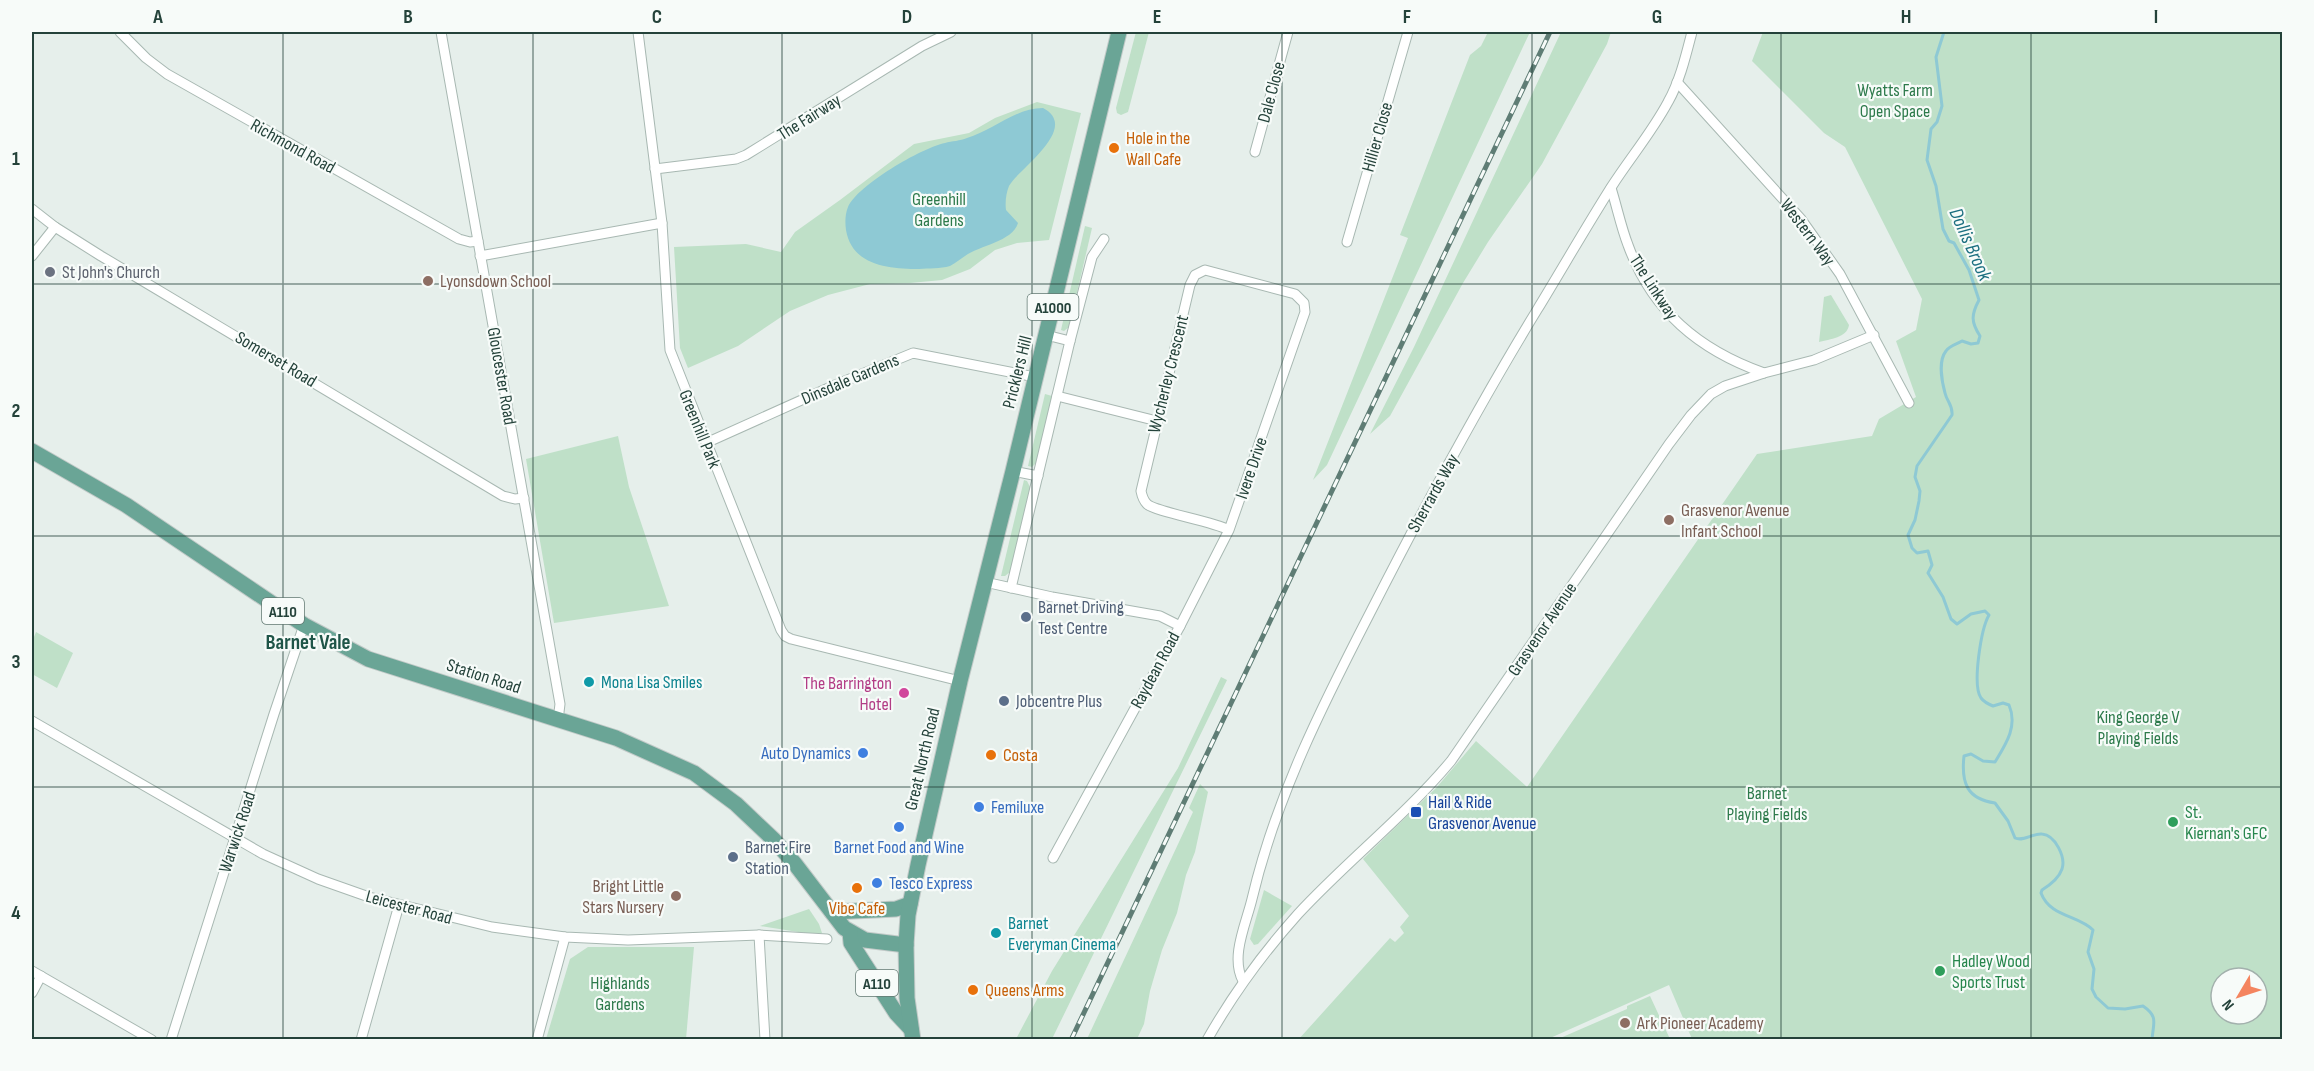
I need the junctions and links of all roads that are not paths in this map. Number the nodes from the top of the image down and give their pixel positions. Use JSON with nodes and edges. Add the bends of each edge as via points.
{"nodes":[{"id":1,"x":120,"y":32,"type":"edge"},
{"id":2,"x":441,"y":32,"type":"edge"},
{"id":3,"x":638,"y":32,"type":"edge"},
{"id":4,"x":951,"y":32,"type":"edge"},
{"id":5,"x":1119,"y":32,"type":"edge"},
{"id":6,"x":1288,"y":32,"type":"edge"},
{"id":7,"x":1408,"y":32,"type":"edge"},
{"id":8,"x":1692,"y":32,"type":"edge"},
{"id":9,"x":1677,"y":82,"type":"junction"},
{"id":10,"x":1255,"y":152,"type":"dead end"},
{"id":11,"x":655,"y":169,"type":"junction"},
{"id":12,"x":1611,"y":188,"type":"junction"},
{"id":13,"x":32,"y":209,"type":"edge"},
{"id":14,"x":662,"y":223,"type":"junction"},
{"id":15,"x":55,"y":227,"type":"junction"},
{"id":16,"x":1104,"y":239,"type":"dead end"},
{"id":17,"x":478,"y":241,"type":"junction"},
{"id":18,"x":1347,"y":242,"type":"dead end"},
{"id":19,"x":32,"y":256,"type":"edge"},
{"id":20,"x":480,"y":256,"type":"junction"},
{"id":21,"x":1304,"y":303,"type":"joint"},
{"id":22,"x":1046,"y":335,"type":"junction"},
{"id":23,"x":1874,"y":335,"type":"junction"},
{"id":24,"x":1070,"y":341,"type":"junction"},
{"id":25,"x":1764,"y":373,"type":"junction"},
{"id":26,"x":1035,"y":377,"type":"junction"},
{"id":27,"x":1057,"y":396,"type":"junction"},
{"id":28,"x":1909,"y":403,"type":"dead end"},
{"id":29,"x":1157,"y":421,"type":"junction"},
{"id":30,"x":706,"y":443,"type":"junction"},
{"id":31,"x":32,"y":451,"type":"edge"},
{"id":32,"x":1013,"y":471,"type":"junction"},
{"id":33,"x":1038,"y":476,"type":"junction"},
{"id":34,"x":524,"y":498,"type":"junction"},
{"id":35,"x":1229,"y":530,"type":"junction"},
{"id":36,"x":985,"y":582,"type":"junction"},
{"id":37,"x":1011,"y":588,"type":"junction"},
{"id":38,"x":304,"y":626,"type":"junction"},
{"id":39,"x":1180,"y":626,"type":"junction"},
{"id":40,"x":960,"y":681,"type":"junction"},
{"id":41,"x":558,"y":720,"type":"junction"},
{"id":42,"x":32,"y":722,"type":"edge"},
{"id":43,"x":235,"y":838,"type":"junction"},
{"id":44,"x":1053,"y":858,"type":"dead end"},
{"id":45,"x":910,"y":904,"type":"junction"},
{"id":46,"x":399,"y":905,"type":"junction"},
{"id":47,"x":832,"y":912,"type":"junction"},
{"id":48,"x":850,"y":933,"type":"junction"},
{"id":49,"x":759,"y":935,"type":"junction"},
{"id":50,"x":565,"y":937,"type":"junction"},
{"id":51,"x":827,"y":939,"type":"dead end"},
{"id":52,"x":906,"y":945,"type":"junction"},
{"id":53,"x":32,"y":971,"type":"edge"},
{"id":54,"x":41,"y":976,"type":"junction"},
{"id":55,"x":1244,"y":981,"type":"junction"},
{"id":56,"x":32,"y":993,"type":"edge"},
{"id":57,"x":912,"y":1034,"type":"edge"},
{"id":58,"x":152,"y":1040,"type":"edge"},
{"id":59,"x":171,"y":1040,"type":"edge"},
{"id":60,"x":361,"y":1040,"type":"edge"},
{"id":61,"x":537,"y":1040,"type":"edge"},
{"id":62,"x":765,"y":1040,"type":"edge"},
{"id":63,"x":1207,"y":1040,"type":"edge"}],
"edges":[{"from":1,"to":17,"type":"street","name":"Richmond Road","via":[[167,74],[459,239]]},
{"from":2,"to":17,"type":"street","name":"Gloucester Road"},
{"from":3,"to":11,"type":"street","name":"Greenhill Park"},
{"from":4,"to":11,"type":"street","name":"The Fairway","via":[[746,155]]},
{"from":5,"to":22,"type":"main road","name":"Pricklers Hill","number":"A1000"},
{"from":6,"to":10,"type":"street","name":"Dale Close"},
{"from":7,"to":18,"type":"street","name":"Hillier Close"},
{"from":8,"to":9,"type":"street","name":"Sherrards Way"},
{"from":9,"to":12,"type":"street","name":"Sherrards Way"},
{"from":9,"to":23,"type":"street","name":"Western Way","via":[[1801,219],[1840,273]]},
{"from":11,"to":14,"type":"street","name":"Greenhill Park"},
{"from":12,"to":25,"type":"street","name":"The Linkway","via":[[1628,247],[1663,307],[1679,326],[1707,347]]},
{"from":12,"to":55,"type":"street","name":"Sherrards Way","via":[[1523,332],[1406,542],[1300,754],[1255,884],[1238,958]]},
{"from":13,"to":15,"type":"street","name":"Somerset Road"},
{"from":14,"to":20,"type":"street"},
{"from":14,"to":30,"type":"street","name":"Greenhill Park","via":[[670,350]]},
{"from":15,"to":19,"type":"street"},
{"from":15,"to":34,"type":"street","name":"Somerset Road","via":[[503,496]]},
{"from":16,"to":24,"type":"street","via":[[1092,257]]},
{"from":17,"to":20,"type":"street","name":"Gloucester Road"},
{"from":20,"to":34,"type":"street","name":"Gloucester Road"},
{"from":21,"to":29,"type":"street","name":"Wycherley Crescent","via":[[1294,294],[1211,270],[1198,272],[1190,285]]},
{"from":21,"to":35,"type":"street","name":"Ivere Drive","via":[[1304,317]]},
{"from":22,"to":24,"type":"street"},
{"from":22,"to":26,"type":"main road","name":"Pricklers Hill","number":"A1000"},
{"from":23,"to":25,"type":"street","name":"Grasvenor Avenue","via":[[1814,360]]},
{"from":23,"to":28,"type":"street","name":"Western Way"},
{"from":24,"to":27,"type":"street"},
{"from":25,"to":55,"type":"street","name":"Grasvenor Avenue","via":[[1725,386],[1698,406],[1451,761],[1300,912]]},
{"from":26,"to":30,"type":"street","name":"Dinsdale Gardens","via":[[913,353]]},
{"from":26,"to":32,"type":"main road","name":"Pricklers Hill","number":"A1000"},
{"from":27,"to":29,"type":"street"},
{"from":27,"to":33,"type":"street"},
{"from":29,"to":35,"type":"street","name":"Wycherley Crescent","via":[[1141,486],[1145,502]]},
{"from":30,"to":40,"type":"street","name":"Greenhill Park","via":[[785,636]]},
{"from":31,"to":38,"type":"main road","name":"Station Road","number":"A110","via":[[126,506]]},
{"from":32,"to":33,"type":"street"},
{"from":32,"to":36,"type":"main road","name":"Pricklers Hill","number":"A1000"},
{"from":33,"to":37,"type":"street"},
{"from":34,"to":41,"type":"street","name":"Gloucester Road","via":[[560,704]]},
{"from":35,"to":39,"type":"street","name":"Ivere Drive"},
{"from":36,"to":37,"type":"street","name":"Raydean Road"},
{"from":36,"to":40,"type":"main road","name":"Great North Road","number":"A1000"},
{"from":37,"to":39,"type":"street","name":"Raydean Road","via":[[1160,616]]},
{"from":38,"to":41,"type":"main road","name":"Station Road","number":"A110","via":[[368,659]]},
{"from":38,"to":43,"type":"street","name":"Warwick Road"},
{"from":39,"to":44,"type":"street","name":"Raydean Road"},
{"from":40,"to":45,"type":"main road","name":"Great North Road","number":"A1000"},
{"from":41,"to":47,"type":"main road","name":"Station Road","number":"A110","via":[[616,738],[694,773],[736,804],[774,840]]},
{"from":42,"to":43,"type":"street","name":"Leicester Road"},
{"from":43,"to":46,"type":"street","name":"Leicester Road","via":[[318,879]]},
{"from":43,"to":59,"type":"street","name":"Warwick Road"},
{"from":45,"to":47,"type":"main road","via":[[896,909]]},
{"from":45,"to":52,"type":"main road","name":"Great North Road","number":"A1000"},
{"from":46,"to":50,"type":"street","name":"Leicester Road","via":[[492,927]]},
{"from":46,"to":60,"type":"street"},
{"from":47,"to":48,"type":"main road","name":"Station Road","number":"A110"},
{"from":48,"to":52,"type":"main road","number":"A110","via":[[866,940]]},
{"from":48,"to":57,"type":"main road","number":"A110","via":[[851,943]]},
{"from":49,"to":50,"type":"street","name":"Leicester Road","via":[[628,940]]},
{"from":49,"to":51,"type":"street","name":"Leicester Road"},
{"from":49,"to":62,"type":"street"},
{"from":50,"to":61,"type":"street"},
{"from":52,"to":57,"type":"main road","number":"A1000"},
{"from":53,"to":54,"type":"street"},
{"from":54,"to":56,"type":"street"},
{"from":54,"to":58,"type":"street"},
{"from":55,"to":63,"type":"street","name":"Grasvenor Avenue"}]}
